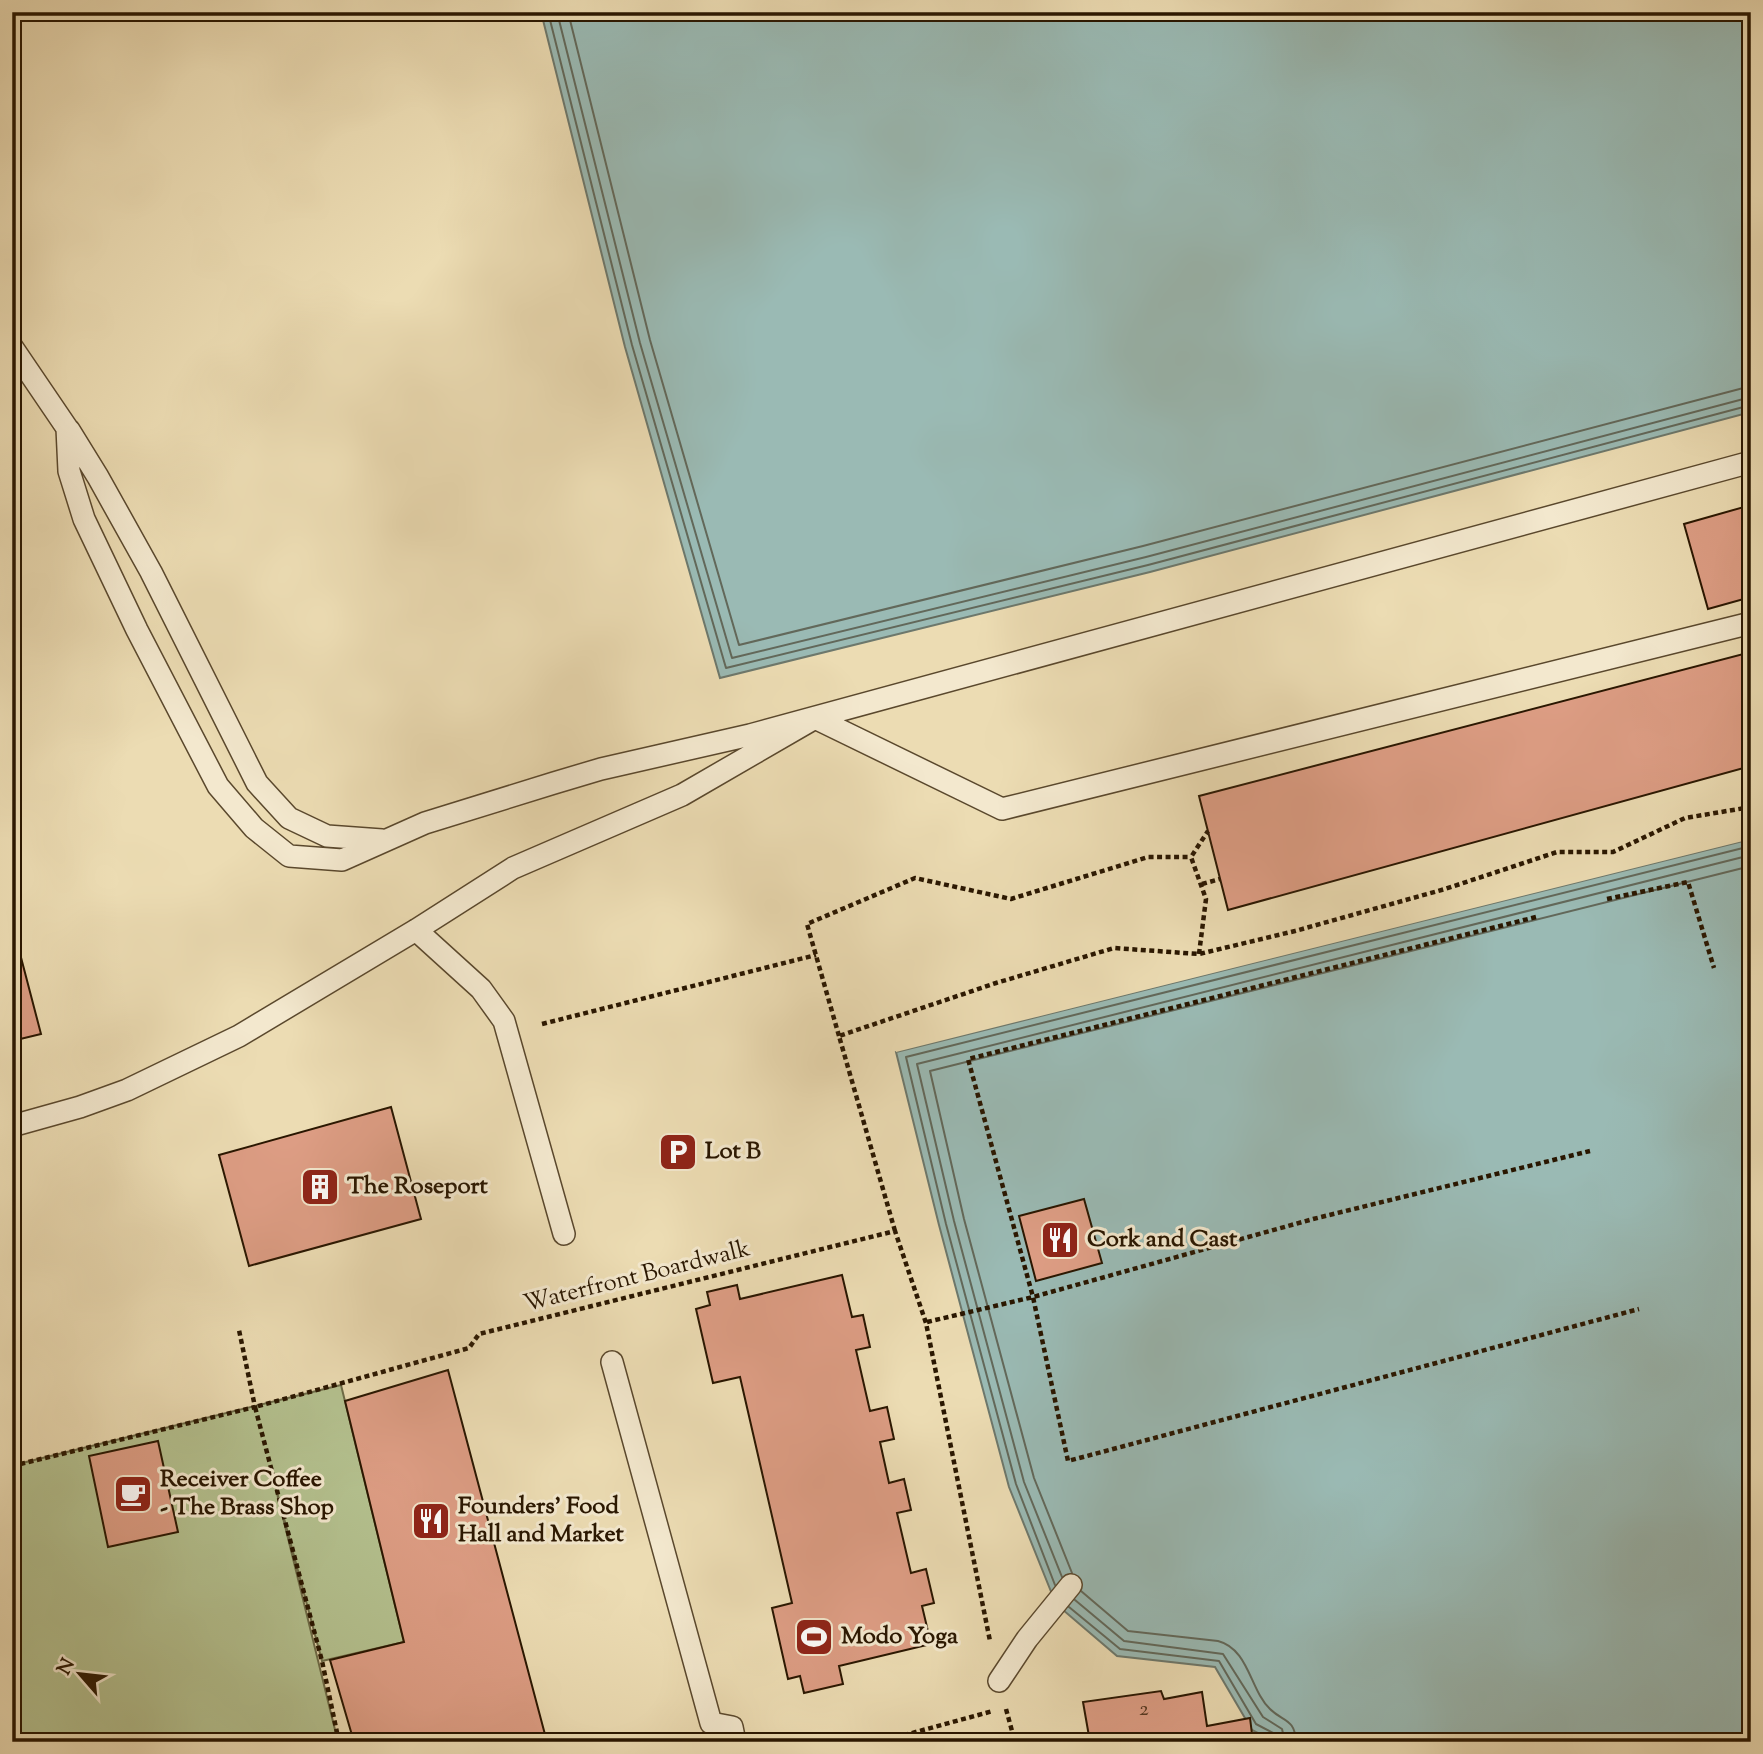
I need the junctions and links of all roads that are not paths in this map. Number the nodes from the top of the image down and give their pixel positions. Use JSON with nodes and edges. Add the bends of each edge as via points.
{"nodes":[{"id":1,"x":12,"y":347,"type":"edge"},
{"id":2,"x":67,"y":428,"type":"junction"},
{"id":3,"x":1751,"y":462,"type":"edge"},
{"id":4,"x":1751,"y":623,"type":"edge"},
{"id":5,"x":815,"y":718,"type":"junction"},
{"id":6,"x":388,"y":840,"type":"junction"},
{"id":7,"x":416,"y":930,"type":"junction"},
{"id":8,"x":12,"y":1126,"type":"edge"},
{"id":9,"x":564,"y":1234,"type":"dead end"},
{"id":10,"x":612,"y":1362,"type":"dead end"},
{"id":11,"x":1071,"y":1585,"type":"dead end"},
{"id":12,"x":999,"y":1681,"type":"road end"},
{"id":13,"x":735,"y":1742,"type":"edge"}],
"edges":[{"from":1,"to":2,"type":"lane"},
{"from":2,"to":6,"type":"lane","via":[[151,572],[257,783],[289,818],[327,836]]},
{"from":2,"to":6,"type":"lane","via":[[69,471],[84,519],[218,786],[254,828],[289,856],[342,860]]},
{"from":3,"to":5,"type":"lane"},
{"from":4,"to":5,"type":"lane","via":[[1002,809]]},
{"from":5,"to":6,"type":"lane","via":[[601,769],[425,823]]},
{"from":5,"to":7,"type":"lane","via":[[682,795],[513,867]]},
{"from":7,"to":8,"type":"lane","via":[[239,1036],[127,1090]]},
{"from":7,"to":9,"type":"lane","via":[[481,989],[505,1021]]},
{"from":10,"to":13,"type":"lane","via":[[711,1723],[732,1727]]},
{"from":11,"to":12,"type":"lane"}]}
